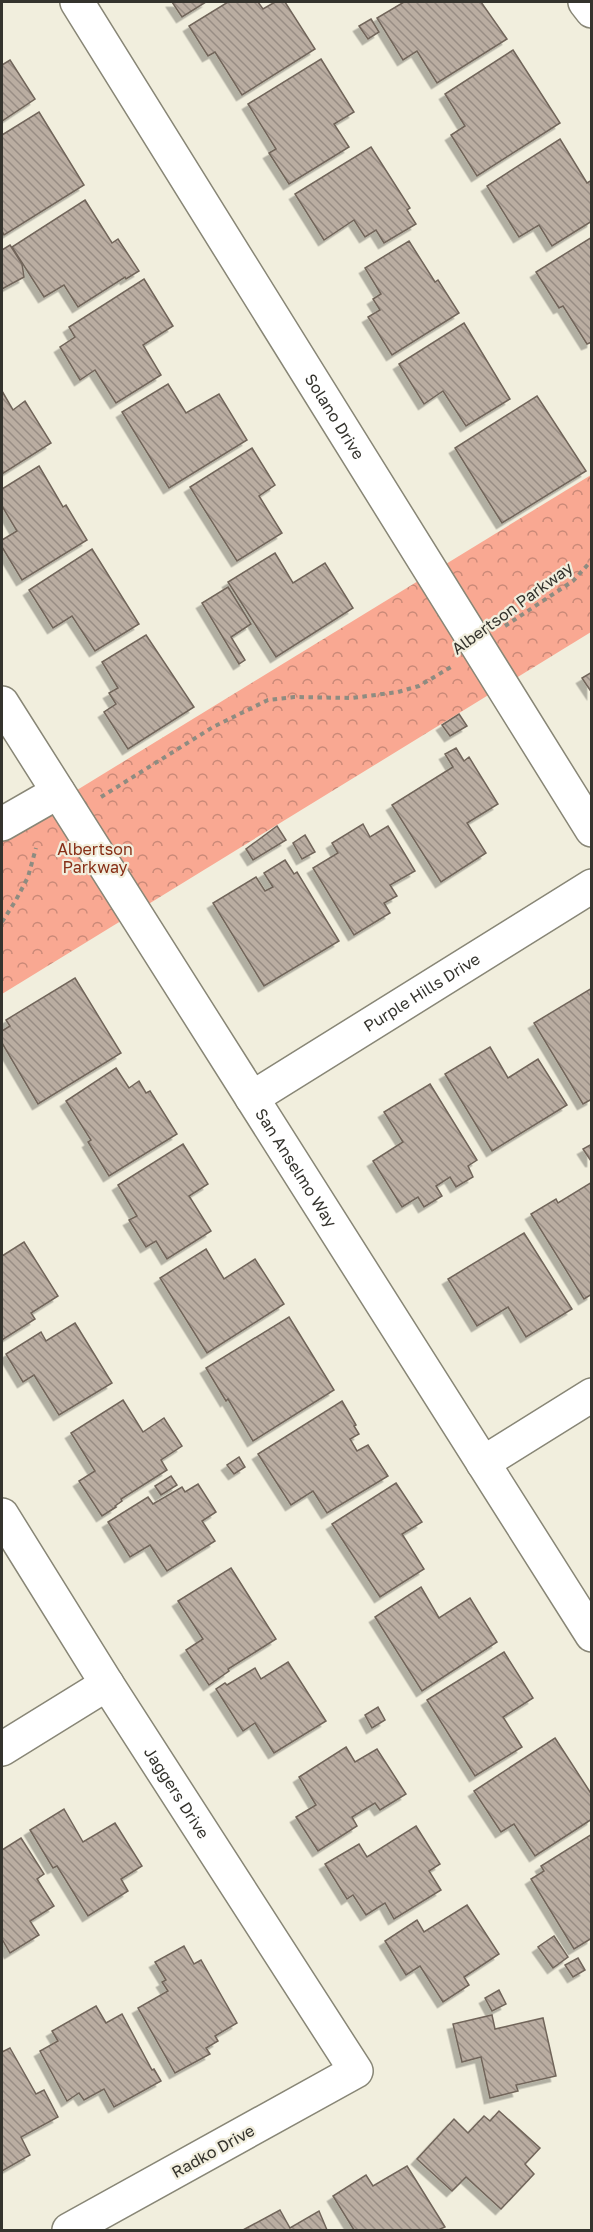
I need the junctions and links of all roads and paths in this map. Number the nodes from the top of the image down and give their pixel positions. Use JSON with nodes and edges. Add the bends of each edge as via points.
{"nodes":[{"id":1,"x":77,"y":2,"type":"edge"},
{"id":2,"x":585,"y":2,"type":"edge"},
{"id":3,"x":591,"y":11,"type":"edge"},
{"id":4,"x":591,"y":560,"type":"edge"},
{"id":5,"x":478,"y":647,"type":"junction"},
{"id":6,"x":2,"y":703,"type":"edge"},
{"id":7,"x":66,"y":805,"type":"junction"},
{"id":8,"x":2,"y":824,"type":"edge"},
{"id":9,"x":591,"y":830,"type":"edge"},
{"id":10,"x":591,"y":886,"type":"edge"},
{"id":11,"x":2,"y":922,"type":"edge"},
{"id":12,"x":252,"y":1098,"type":"junction"},
{"id":13,"x":591,"y":1395,"type":"edge"},
{"id":14,"x":483,"y":1463,"type":"junction"},
{"id":15,"x":2,"y":1515,"type":"edge"},
{"id":16,"x":591,"y":1635,"type":"edge"},
{"id":17,"x":107,"y":1684,"type":"junction"},
{"id":18,"x":2,"y":1749,"type":"edge"},
{"id":19,"x":356,"y":2071,"type":"joint"},
{"id":20,"x":69,"y":2230,"type":"edge"}],
"edges":[{"from":1,"to":5,"type":"street","name":"Solano Drive"},
{"from":2,"to":3,"type":"street"},
{"from":4,"to":5,"type":"path","name":"Albertson Parkway","via":[[573,581]]},
{"from":5,"to":7,"type":"path","name":"Albertson Parkway","via":[[443,674],[398,692],[352,698],[268,700],[213,727],[111,789]]},
{"from":5,"to":9,"type":"street","name":"Solano Drive"},
{"from":6,"to":7,"type":"street","name":"San Anselmo Way"},
{"from":7,"to":8,"type":"street"},
{"from":7,"to":11,"type":"path","name":"Albertson Parkway","via":[[35,849],[28,877]]},
{"from":7,"to":12,"type":"street","name":"San Anselmo Way"},
{"from":10,"to":12,"type":"street","name":"Purple Hills Drive"},
{"from":12,"to":14,"type":"street","name":"San Anselmo Way"},
{"from":13,"to":14,"type":"street"},
{"from":14,"to":16,"type":"street","name":"San Anselmo Way"},
{"from":15,"to":17,"type":"street","name":"Jaggers Drive"},
{"from":17,"to":18,"type":"street"},
{"from":17,"to":19,"type":"street","name":"Jaggers Drive"},
{"from":19,"to":20,"type":"street","name":"Radko Drive"}]}
